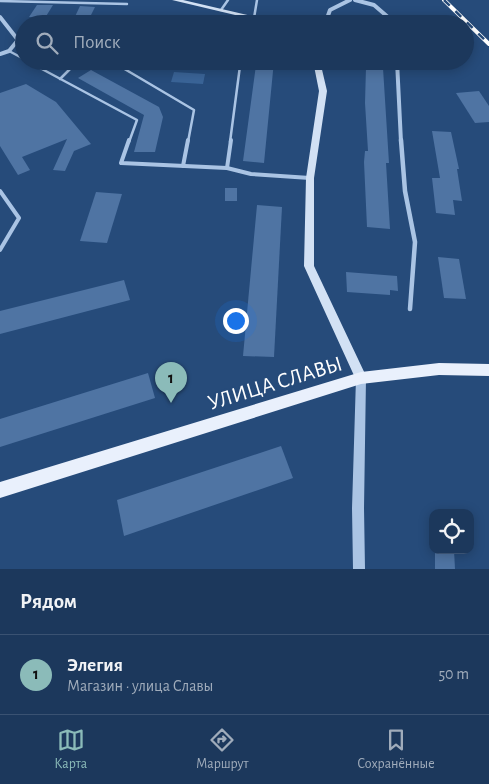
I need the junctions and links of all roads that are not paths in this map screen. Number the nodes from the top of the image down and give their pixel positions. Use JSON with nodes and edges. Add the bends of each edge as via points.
{"nodes":[{"id":1,"x":0,"y":0,"type":"edge"},
{"id":2,"x":175,"y":0,"type":"edge"},
{"id":3,"x":228,"y":0,"type":"edge"},
{"id":4,"x":257,"y":0,"type":"edge"},
{"id":5,"x":350,"y":0,"type":"edge"},
{"id":6,"x":355,"y":0,"type":"edge"},
{"id":7,"x":127,"y":4,"type":"dead end"},
{"id":8,"x":221,"y":10,"type":"junction"},
{"id":9,"x":242,"y":15,"type":"edge"},
{"id":10,"x":254,"y":15,"type":"edge"},
{"id":11,"x":328,"y":15,"type":"edge"},
{"id":12,"x":385,"y":15,"type":"edge"},
{"id":13,"x":0,"y":17,"type":"edge"},
{"id":14,"x":15,"y":36,"type":"edge"},
{"id":15,"x":15,"y":44,"type":"edge"},
{"id":16,"x":9,"y":51,"type":"junction"},
{"id":17,"x":0,"y":54,"type":"edge"},
{"id":18,"x":15,"y":54,"type":"edge"},
{"id":19,"x":44,"y":70,"type":"edge"},
{"id":20,"x":69,"y":70,"type":"edge"},
{"id":21,"x":126,"y":70,"type":"edge"},
{"id":22,"x":239,"y":70,"type":"edge"},
{"id":23,"x":318,"y":70,"type":"edge"},
{"id":24,"x":396,"y":70,"type":"edge"},
{"id":25,"x":60,"y":79,"type":"junction"},
{"id":26,"x":183,"y":166,"type":"junction"},
{"id":27,"x":227,"y":168,"type":"junction"},
{"id":28,"x":310,"y":178,"type":"junction"},
{"id":29,"x":0,"y":191,"type":"edge"},
{"id":30,"x":0,"y":250,"type":"edge"},
{"id":31,"x":410,"y":309,"type":"dead end"},
{"id":32,"x":489,"y":370,"type":"edge"},
{"id":33,"x":361,"y":378,"type":"junction"},
{"id":34,"x":0,"y":490,"type":"edge"},
{"id":35,"x":359,"y":569,"type":"edge"}],
"edges":[{"from":1,"to":7,"type":"lane"},
{"from":2,"to":8,"type":"main road"},
{"from":3,"to":8,"type":"lane"},
{"from":4,"to":10,"type":"lane"},
{"from":5,"to":11,"type":"street","via":[[330,10]]},
{"from":6,"to":12,"type":"street","via":[[374,6]]},
{"from":8,"to":9,"type":"main road"},
{"from":13,"to":14,"type":"street"},
{"from":15,"to":16,"type":"street"},
{"from":16,"to":17,"type":"street"},
{"from":16,"to":18,"type":"lane"},
{"from":19,"to":25,"type":"lane"},
{"from":20,"to":25,"type":"lane"},
{"from":21,"to":26,"type":"lane","via":[[194,110]]},
{"from":22,"to":27,"type":"lane"},
{"from":23,"to":28,"type":"main road","name":"УЛИЦА СЛАВЫ","via":[[323,91]]},
{"from":24,"to":31,"type":"street","via":[[405,192],[415,242]]},
{"from":25,"to":26,"type":"lane","via":[[136,120],[121,163]]},
{"from":26,"to":27,"type":"lane"},
{"from":27,"to":28,"type":"lane","via":[[251,174]]},
{"from":28,"to":33,"type":"main road","name":"УЛИЦА СЛАВЫ","via":[[309,266]]},
{"from":29,"to":30,"type":"lane","via":[[19,218]]},
{"from":32,"to":33,"type":"main road","name":"УЛИЦА СЛАВЫ","via":[[439,369]]},
{"from":33,"to":34,"type":"main road","name":"УЛИЦА СЛАВЫ"},
{"from":33,"to":35,"type":"street"}]}
